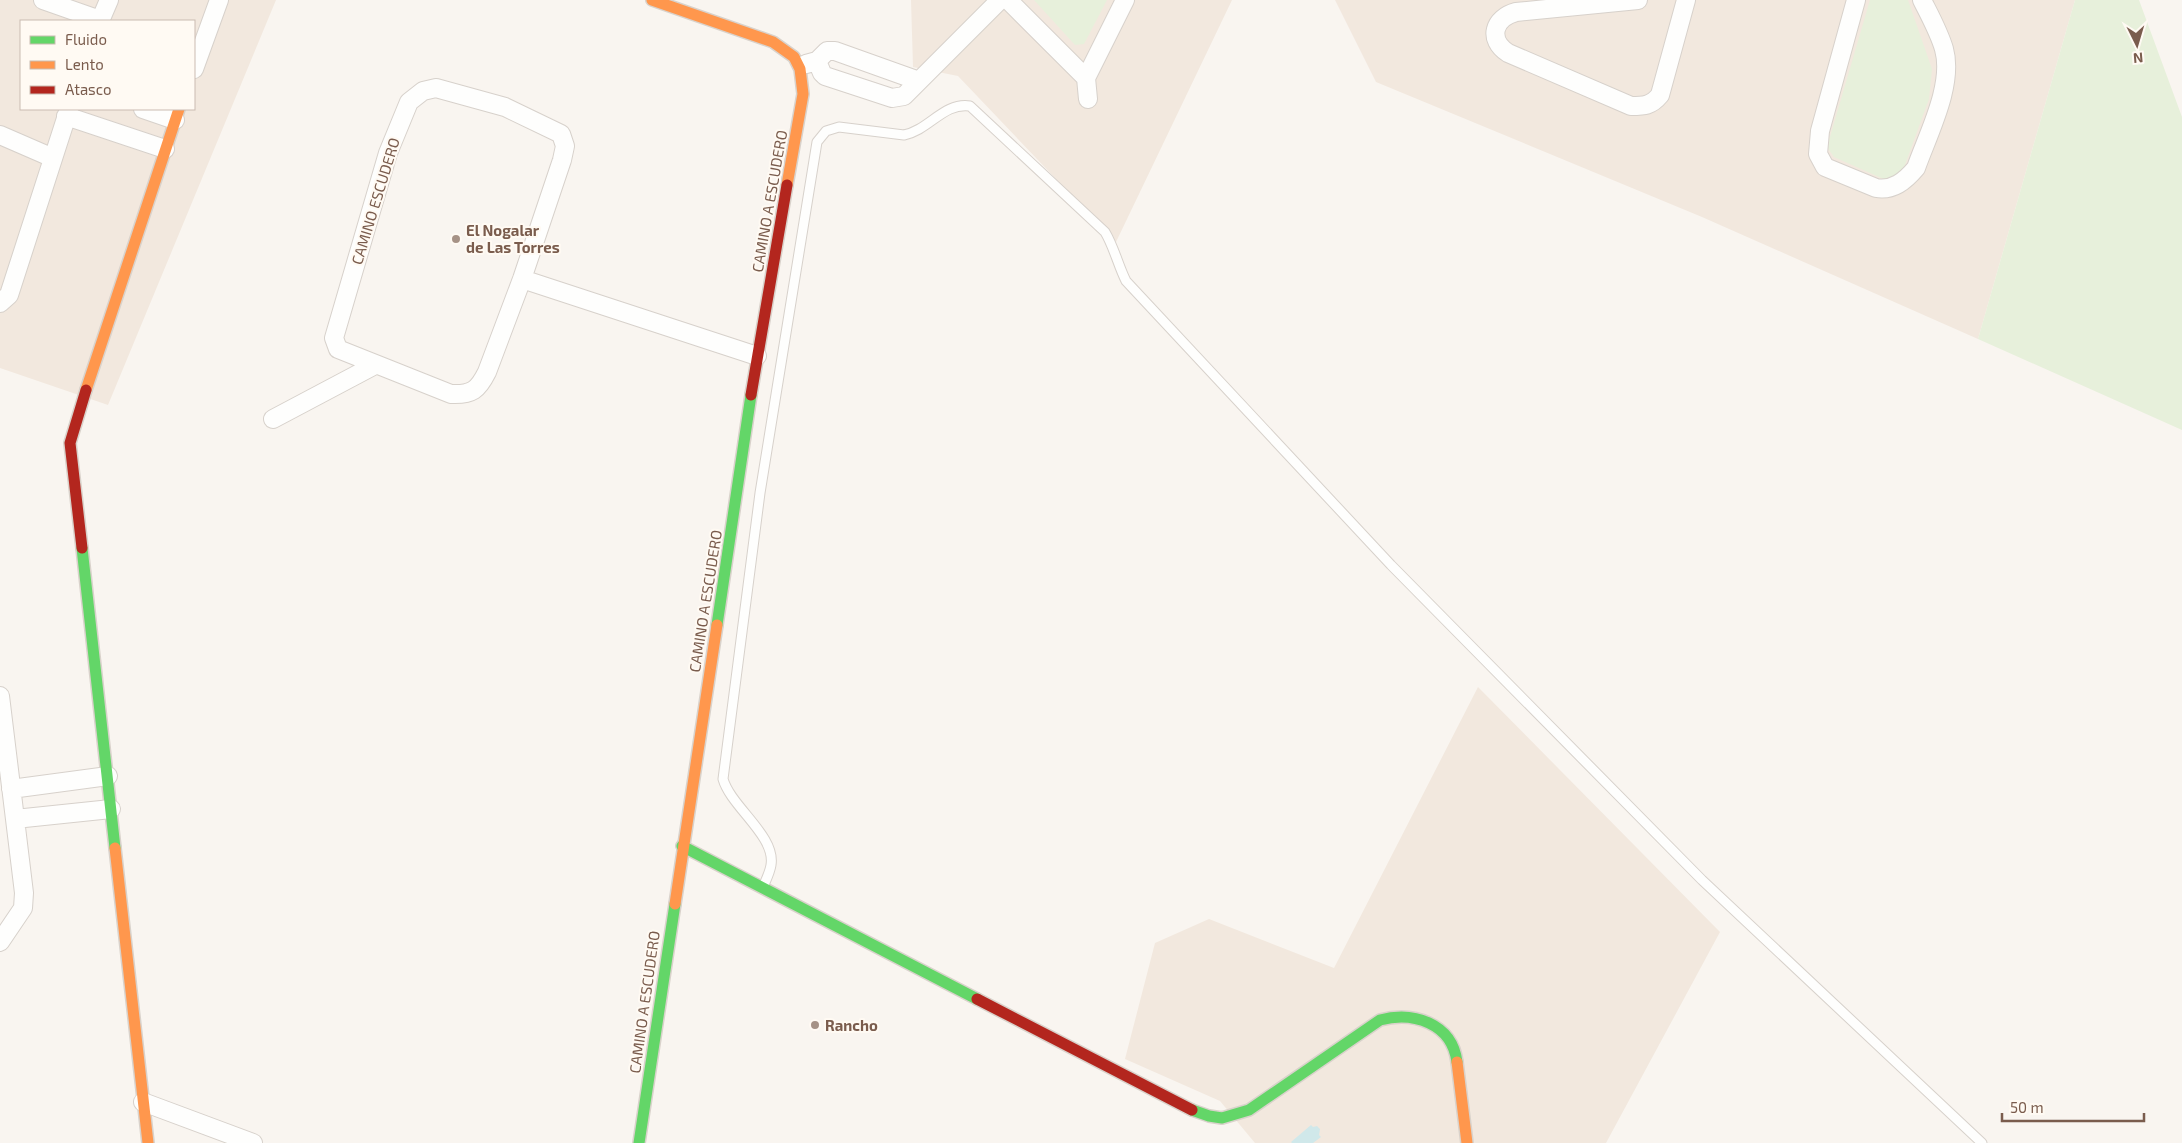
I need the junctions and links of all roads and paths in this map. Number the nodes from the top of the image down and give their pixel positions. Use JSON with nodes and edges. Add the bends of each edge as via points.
{"nodes":[{"id":1,"x":43,"y":0,"type":"edge"},
{"id":2,"x":108,"y":0,"type":"edge"},
{"id":3,"x":218,"y":0,"type":"edge"},
{"id":4,"x":652,"y":0,"type":"edge"},
{"id":5,"x":1000,"y":0,"type":"edge"},
{"id":6,"x":1008,"y":0,"type":"edge"},
{"id":7,"x":1125,"y":0,"type":"edge"},
{"id":8,"x":1638,"y":0,"type":"edge"},
{"id":9,"x":1686,"y":0,"type":"edge"},
{"id":10,"x":1856,"y":0,"type":"edge"},
{"id":11,"x":1922,"y":0,"type":"edge"},
{"id":12,"x":97,"y":20,"type":"edge"},
{"id":13,"x":100,"y":20,"type":"edge"},
{"id":14,"x":809,"y":63,"type":"junction"},
{"id":15,"x":195,"y":66,"type":"edge"},
{"id":16,"x":1086,"y":78,"type":"junction"},
{"id":17,"x":919,"y":81,"type":"junction"},
{"id":18,"x":1088,"y":99,"type":"dead end"},
{"id":19,"x":150,"y":110,"type":"edge"},
{"id":20,"x":67,"y":112,"type":"edge"},
{"id":21,"x":178,"y":114,"type":"edge"},
{"id":22,"x":0,"y":135,"type":"edge"},
{"id":23,"x":165,"y":149,"type":"junction"},
{"id":24,"x":53,"y":158,"type":"junction"},
{"id":25,"x":522,"y":279,"type":"junction"},
{"id":26,"x":0,"y":303,"type":"edge"},
{"id":27,"x":757,"y":356,"type":"junction"},
{"id":28,"x":375,"y":365,"type":"junction"},
{"id":29,"x":273,"y":419,"type":"dead end"},
{"id":30,"x":0,"y":696,"type":"edge"},
{"id":31,"x":108,"y":776,"type":"junction"},
{"id":32,"x":11,"y":789,"type":"junction"},
{"id":33,"x":112,"y":809,"type":"junction"},
{"id":34,"x":15,"y":819,"type":"junction"},
{"id":35,"x":682,"y":846,"type":"junction"},
{"id":36,"x":762,"y":887,"type":"junction"},
{"id":37,"x":0,"y":942,"type":"edge"},
{"id":38,"x":143,"y":1102,"type":"junction"},
{"id":39,"x":148,"y":1143,"type":"edge"},
{"id":40,"x":253,"y":1143,"type":"edge"},
{"id":41,"x":639,"y":1143,"type":"edge"},
{"id":42,"x":1466,"y":1143,"type":"edge"},
{"id":43,"x":1982,"y":1143,"type":"edge"}],
"edges":[{"from":1,"to":12,"type":"street"},
{"from":2,"to":13,"type":"street"},
{"from":3,"to":15,"type":"street"},
{"from":4,"to":14,"type":"street","via":[[774,42]]},
{"from":5,"to":17,"type":"street"},
{"from":6,"to":16,"type":"street"},
{"from":7,"to":16,"type":"street"},
{"from":8,"to":9,"type":"street","via":[[1516,12],[1501,20],[1494,34],[1497,44],[1508,52],[1631,106],[1648,105],[1660,95]]},
{"from":10,"to":11,"type":"street","via":[[1820,131],[1818,154],[1825,167],[1885,190],[1908,178],[1916,168],[1942,94],[1946,73],[1944,50]]},
{"from":14,"to":17,"type":"street","via":[[835,51]]},
{"from":14,"to":17,"type":"street","via":[[825,76],[892,98],[904,96]]},
{"from":14,"to":27,"type":"street","name":"CAMINO A ESCUDERO"},
{"from":16,"to":18,"type":"street"},
{"from":19,"to":21,"type":"street"},
{"from":20,"to":23,"type":"street"},
{"from":20,"to":24,"type":"street"},
{"from":21,"to":23,"type":"street"},
{"from":22,"to":24,"type":"street"},
{"from":23,"to":31,"type":"street","via":[[70,444]]},
{"from":24,"to":26,"type":"street","via":[[9,295]]},
{"from":25,"to":27,"type":"street"},
{"from":25,"to":28,"type":"street","name":"CAMINO ESCUDERO","via":[[487,372],[480,386],[470,392],[451,394]]},
{"from":25,"to":28,"type":"street","name":"CAMINO ESCUDERO","via":[[562,160],[565,146],[561,134],[505,107],[436,88],[423,91],[408,102],[388,153],[334,338],[338,349]]},
{"from":27,"to":35,"type":"street","name":"CAMINO A ESCUDERO"},
{"from":28,"to":29,"type":"street"},
{"from":30,"to":32,"type":"street"},
{"from":31,"to":32,"type":"street"},
{"from":31,"to":33,"type":"street"},
{"from":32,"to":34,"type":"street"},
{"from":33,"to":34,"type":"street"},
{"from":33,"to":38,"type":"street"},
{"from":34,"to":37,"type":"street","via":[[23,908]]},
{"from":35,"to":36,"type":"street"},
{"from":35,"to":41,"type":"street","name":"CAMINO A ESCUDERO"},
{"from":36,"to":42,"type":"street","via":[[1194,1112],[1214,1118],[1230,1118],[1249,1110],[1380,1020],[1401,1014],[1412,1015],[1439,1030],[1452,1046]]},
{"from":36,"to":43,"type":"lane","via":[[771,867],[769,846],[730,798],[723,779],[760,493],[817,142],[826,132],[839,128],[904,135],[915,133],[951,108],[970,106],[1105,232],[1126,281],[1391,565],[1702,880]]},
{"from":38,"to":39,"type":"street"},
{"from":38,"to":40,"type":"street"}]}
